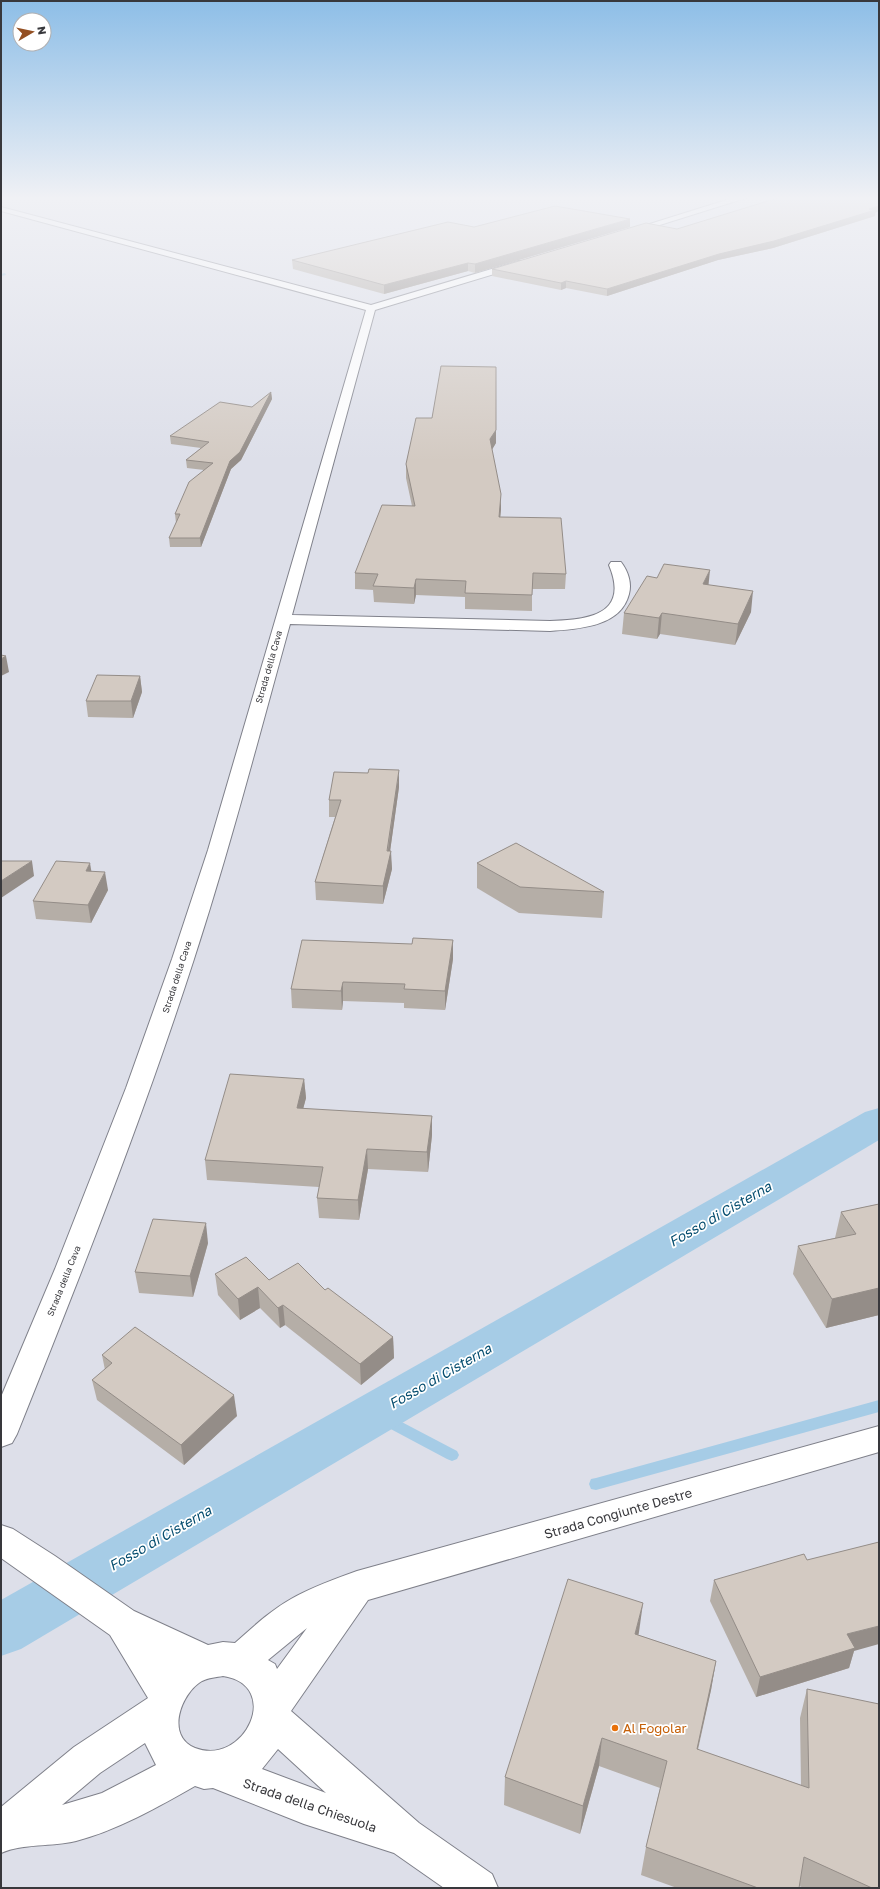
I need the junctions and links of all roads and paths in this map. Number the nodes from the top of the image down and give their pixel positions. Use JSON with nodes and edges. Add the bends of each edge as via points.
{"nodes":[{"id":1,"x":282,"y":284,"type":"edge"},
{"id":2,"x":451,"y":284,"type":"edge"},
{"id":3,"x":371,"y":308,"type":"junction"},
{"id":4,"x":616,"y":565,"type":"dead end"},
{"id":5,"x":283,"y":619,"type":"junction"},
{"id":6,"x":10,"y":1402,"type":"edge"},
{"id":7,"x":1,"y":1434,"type":"edge"},
{"id":8,"x":879,"y":1439,"type":"edge"},
{"id":9,"x":1,"y":1540,"type":"edge"},
{"id":10,"x":357,"y":1587,"type":"junction"},
{"id":11,"x":122,"y":1623,"type":"junction"},
{"id":12,"x":206,"y":1662,"type":"junction"},
{"id":13,"x":240,"y":1662,"type":"junction"},
{"id":14,"x":163,"y":1703,"type":"junction"},
{"id":15,"x":273,"y":1712,"type":"junction"},
{"id":16,"x":203,"y":1769,"type":"junction"},
{"id":17,"x":3,"y":1831,"type":"edge"},
{"id":18,"x":405,"y":1837,"type":"junction"},
{"id":19,"x":478,"y":1888,"type":"edge"}],
"edges":[{"from":1,"to":3,"type":"street"},
{"from":2,"to":3,"type":"street"},
{"from":3,"to":5,"type":"street","name":"Strada della Cava"},
{"from":4,"to":5,"type":"street","via":[[624,588],[619,602],[602,617],[586,623],[550,626]]},
{"from":5,"to":6,"type":"street","name":"Strada della Cava","via":[[218,850],[164,1015],[82,1234]]},
{"from":6,"to":7,"type":"street","name":"Strada della Cava"},
{"from":8,"to":10,"type":"street","name":"Strada Congiunte Destre"},
{"from":9,"to":11,"type":"street"},
{"from":10,"to":13,"type":"street","name":"Strada Congiunte Destre","via":[[296,1615]]},
{"from":10,"to":15,"type":"street"},
{"from":11,"to":12,"type":"street"},
{"from":11,"to":14,"type":"street"},
{"from":12,"to":13,"type":"street","via":[[223,1659]]},
{"from":12,"to":14,"type":"street","via":[[189,1669],[176,1680]]},
{"from":13,"to":15,"type":"street","via":[[260,1674],[266,1683]]},
{"from":14,"to":16,"type":"street","via":[[160,1728],[165,1745],[176,1759]]},
{"from":14,"to":17,"type":"street","via":[[87,1760]]},
{"from":15,"to":16,"type":"street","via":[[261,1743],[246,1759],[232,1767]]},
{"from":15,"to":18,"type":"street","name":"Strada della Chiesuola"},
{"from":16,"to":17,"type":"street","via":[[86,1819]]},
{"from":16,"to":18,"type":"street","name":"Strada della Chiesuola"},
{"from":18,"to":19,"type":"street","name":"Strada della Chiesuola"}]}
